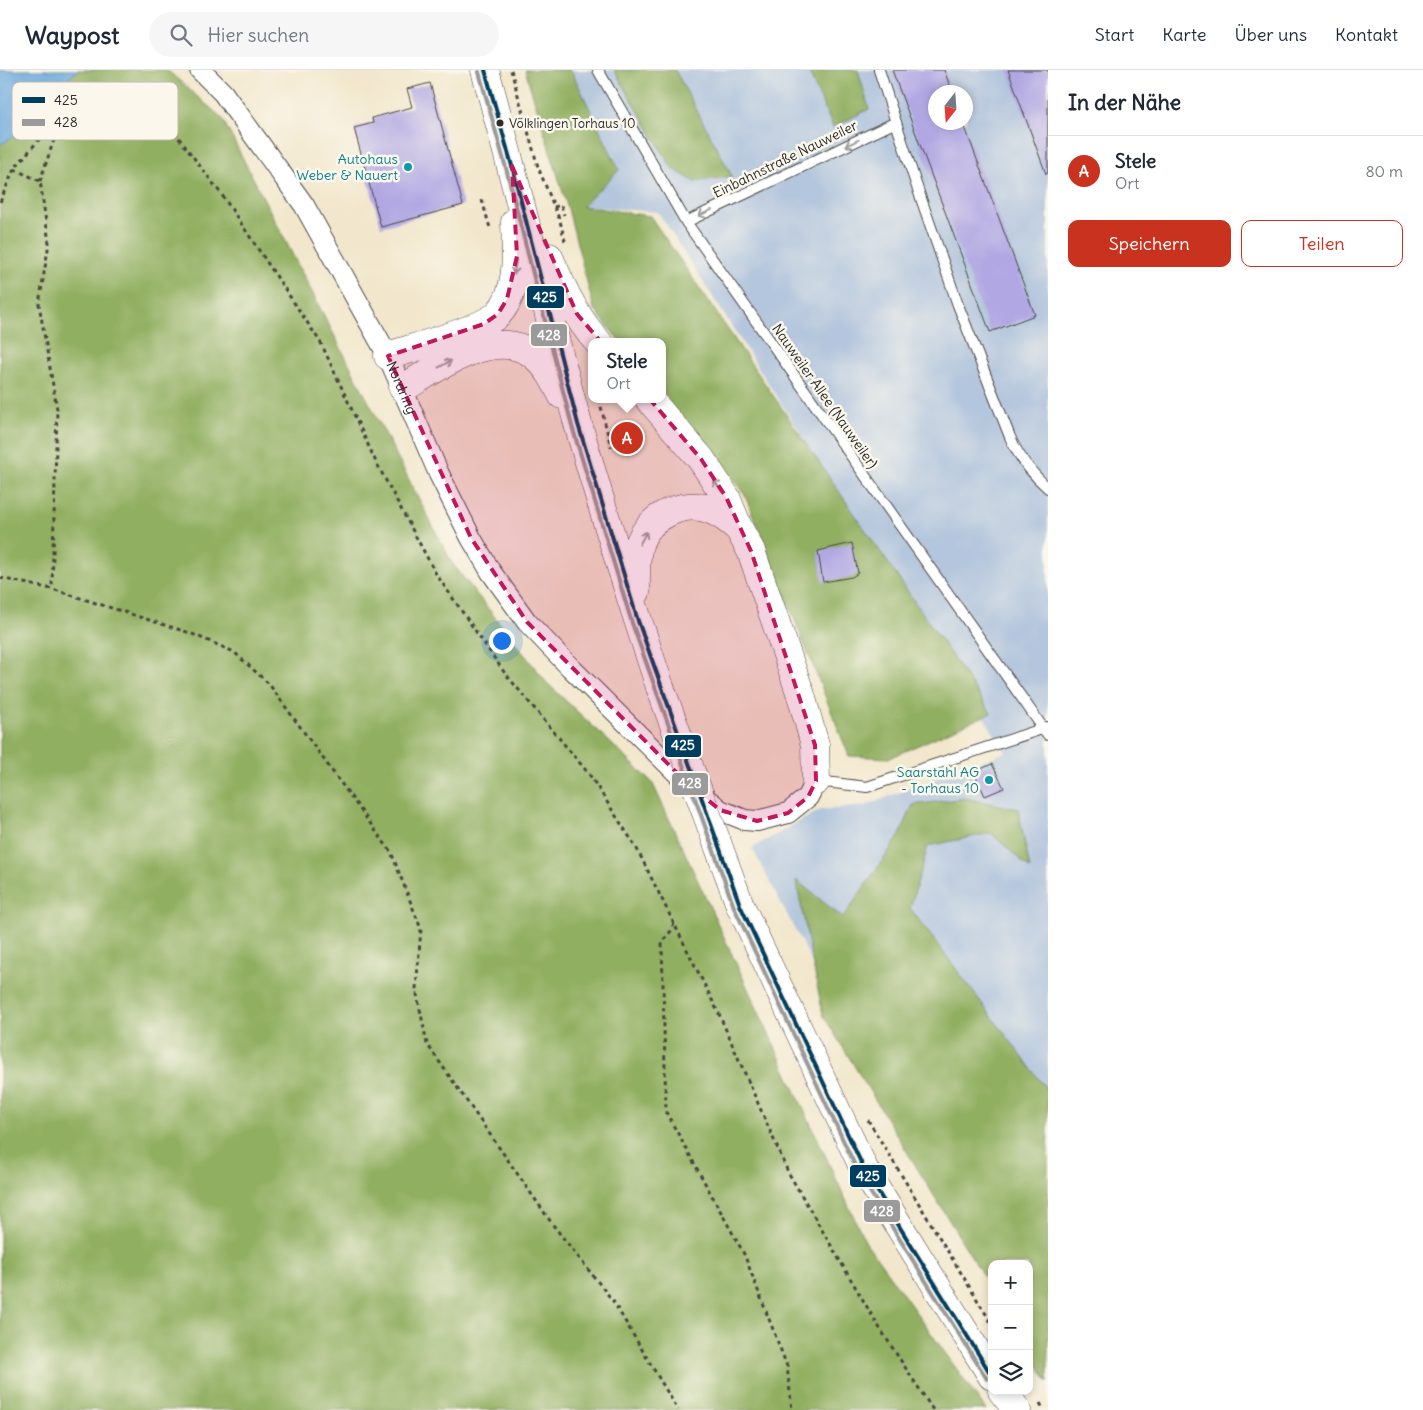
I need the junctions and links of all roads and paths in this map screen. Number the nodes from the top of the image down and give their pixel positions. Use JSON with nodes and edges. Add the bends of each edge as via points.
{"nodes":[{"id":1,"x":200,"y":70,"type":"edge"},
{"id":2,"x":485,"y":70,"type":"edge"},
{"id":3,"x":512,"y":70,"type":"edge"},
{"id":4,"x":598,"y":70,"type":"edge"},
{"id":5,"x":879,"y":70,"type":"edge"},
{"id":6,"x":896,"y":122,"type":"junction"},
{"id":7,"x":178,"y":137,"type":"edge"},
{"id":8,"x":39,"y":140,"type":"edge"},
{"id":9,"x":54,"y":140,"type":"edge"},
{"id":10,"x":512,"y":166,"type":"junction"},
{"id":11,"x":14,"y":169,"type":"junction"},
{"id":12,"x":40,"y":181,"type":"junction"},
{"id":13,"x":482,"y":200,"type":"dead end"},
{"id":14,"x":0,"y":202,"type":"edge"},
{"id":15,"x":554,"y":207,"type":"junction"},
{"id":16,"x":564,"y":216,"type":"dead end"},
{"id":17,"x":686,"y":222,"type":"junction"},
{"id":18,"x":490,"y":228,"type":"dead end"},
{"id":19,"x":566,"y":246,"type":"dead end"},
{"id":20,"x":594,"y":338,"type":"edge"},
{"id":21,"x":388,"y":356,"type":"junction"},
{"id":22,"x":403,"y":388,"type":"junction"},
{"id":23,"x":652,"y":403,"type":"edge"},
{"id":24,"x":578,"y":424,"type":"junction"},
{"id":25,"x":1048,"y":488,"type":"edge"},
{"id":26,"x":739,"y":529,"type":"junction"},
{"id":27,"x":0,"y":578,"type":"edge"},
{"id":28,"x":52,"y":589,"type":"junction"},
{"id":29,"x":638,"y":620,"type":"junction"},
{"id":30,"x":1046,"y":730,"type":"edge"},
{"id":31,"x":816,"y":780,"type":"junction"},
{"id":32,"x":675,"y":922,"type":"junction"},
{"id":33,"x":864,"y":1112,"type":"dead end"},
{"id":34,"x":988,"y":1317,"type":"edge"},
{"id":35,"x":988,"y":1370,"type":"edge"},
{"id":36,"x":1005,"y":1395,"type":"edge"},
{"id":37,"x":678,"y":1410,"type":"edge"},
{"id":38,"x":792,"y":1410,"type":"edge"},
{"id":39,"x":933,"y":1410,"type":"edge"},
{"id":40,"x":1017,"y":1410,"type":"edge"}],
"edges":[{"from":1,"to":21,"type":"street","name":"Nordring","via":[[223,94],[304,205]]},
{"from":2,"to":10,"type":"main road"},
{"from":3,"to":15,"type":"path","via":[[538,167]]},
{"from":4,"to":17,"type":"lane","name":"Nauweiler Allee (Nauweiler)"},
{"from":5,"to":6,"type":"lane"},
{"from":6,"to":17,"type":"lane","name":"Einbahnstraße Nauweiler","one_way":true},
{"from":6,"to":25,"type":"lane","via":[[958,306],[1010,437],[1032,473]]},
{"from":7,"to":32,"type":"path","via":[[222,195],[320,343],[376,462],[436,574],[504,672],[589,774],[636,847]]},
{"from":8,"to":11,"type":"path"},
{"from":9,"to":12,"type":"path"},
{"from":10,"to":20,"type":"main road","via":[[563,288]]},
{"from":10,"to":21,"type":"main road","one_way":true,"via":[[517,256],[513,282],[498,314],[484,324]]},
{"from":10,"to":24,"type":"main road"},
{"from":11,"to":12,"type":"path"},
{"from":11,"to":14,"type":"path"},
{"from":12,"to":28,"type":"path","via":[[49,243],[39,304],[57,409]]},
{"from":13,"to":18,"type":"path"},
{"from":15,"to":16,"type":"path","via":[[561,205]]},
{"from":15,"to":19,"type":"path"},
{"from":17,"to":30,"type":"lane","name":"Nauweiler Allee (Nauweiler)"},
{"from":21,"to":22,"type":"street","name":"Nordring"},
{"from":22,"to":24,"type":"main road","one_way":true,"via":[[478,348],[503,344],[520,347],[548,368]]},
{"from":22,"to":31,"type":"street","name":"Nordring","via":[[438,474],[491,572],[527,622],[684,780],[720,810],[757,821],[788,813],[808,797]]},
{"from":26,"to":23,"type":"main road","one_way":true,"via":[[726,497],[701,459]]},
{"from":24,"to":29,"type":"main road"},
{"from":29,"to":26,"type":"main road","one_way":true,"via":[[636,573],[639,545],[658,519],[671,510],[691,506],[716,512]]},
{"from":26,"to":31,"type":"main road","via":[[751,551],[800,695],[814,745]]},
{"from":27,"to":28,"type":"path"},
{"from":28,"to":37,"type":"path","via":[[190,633],[234,652],[269,684],[391,852],[421,930],[416,989],[427,1044],[553,1225],[613,1301]]},
{"from":29,"to":35,"type":"main road","bridge":true,"via":[[740,905],[865,1171]]},
{"from":30,"to":31,"type":"lane","via":[[868,787]]},
{"from":32,"to":38,"type":"path","via":[[662,942],[666,1112],[744,1254],[787,1366]]},
{"from":32,"to":39,"type":"path","via":[[788,1172],[877,1324]]},
{"from":33,"to":34,"type":"path"},
{"from":36,"to":40,"type":"main road"}]}
